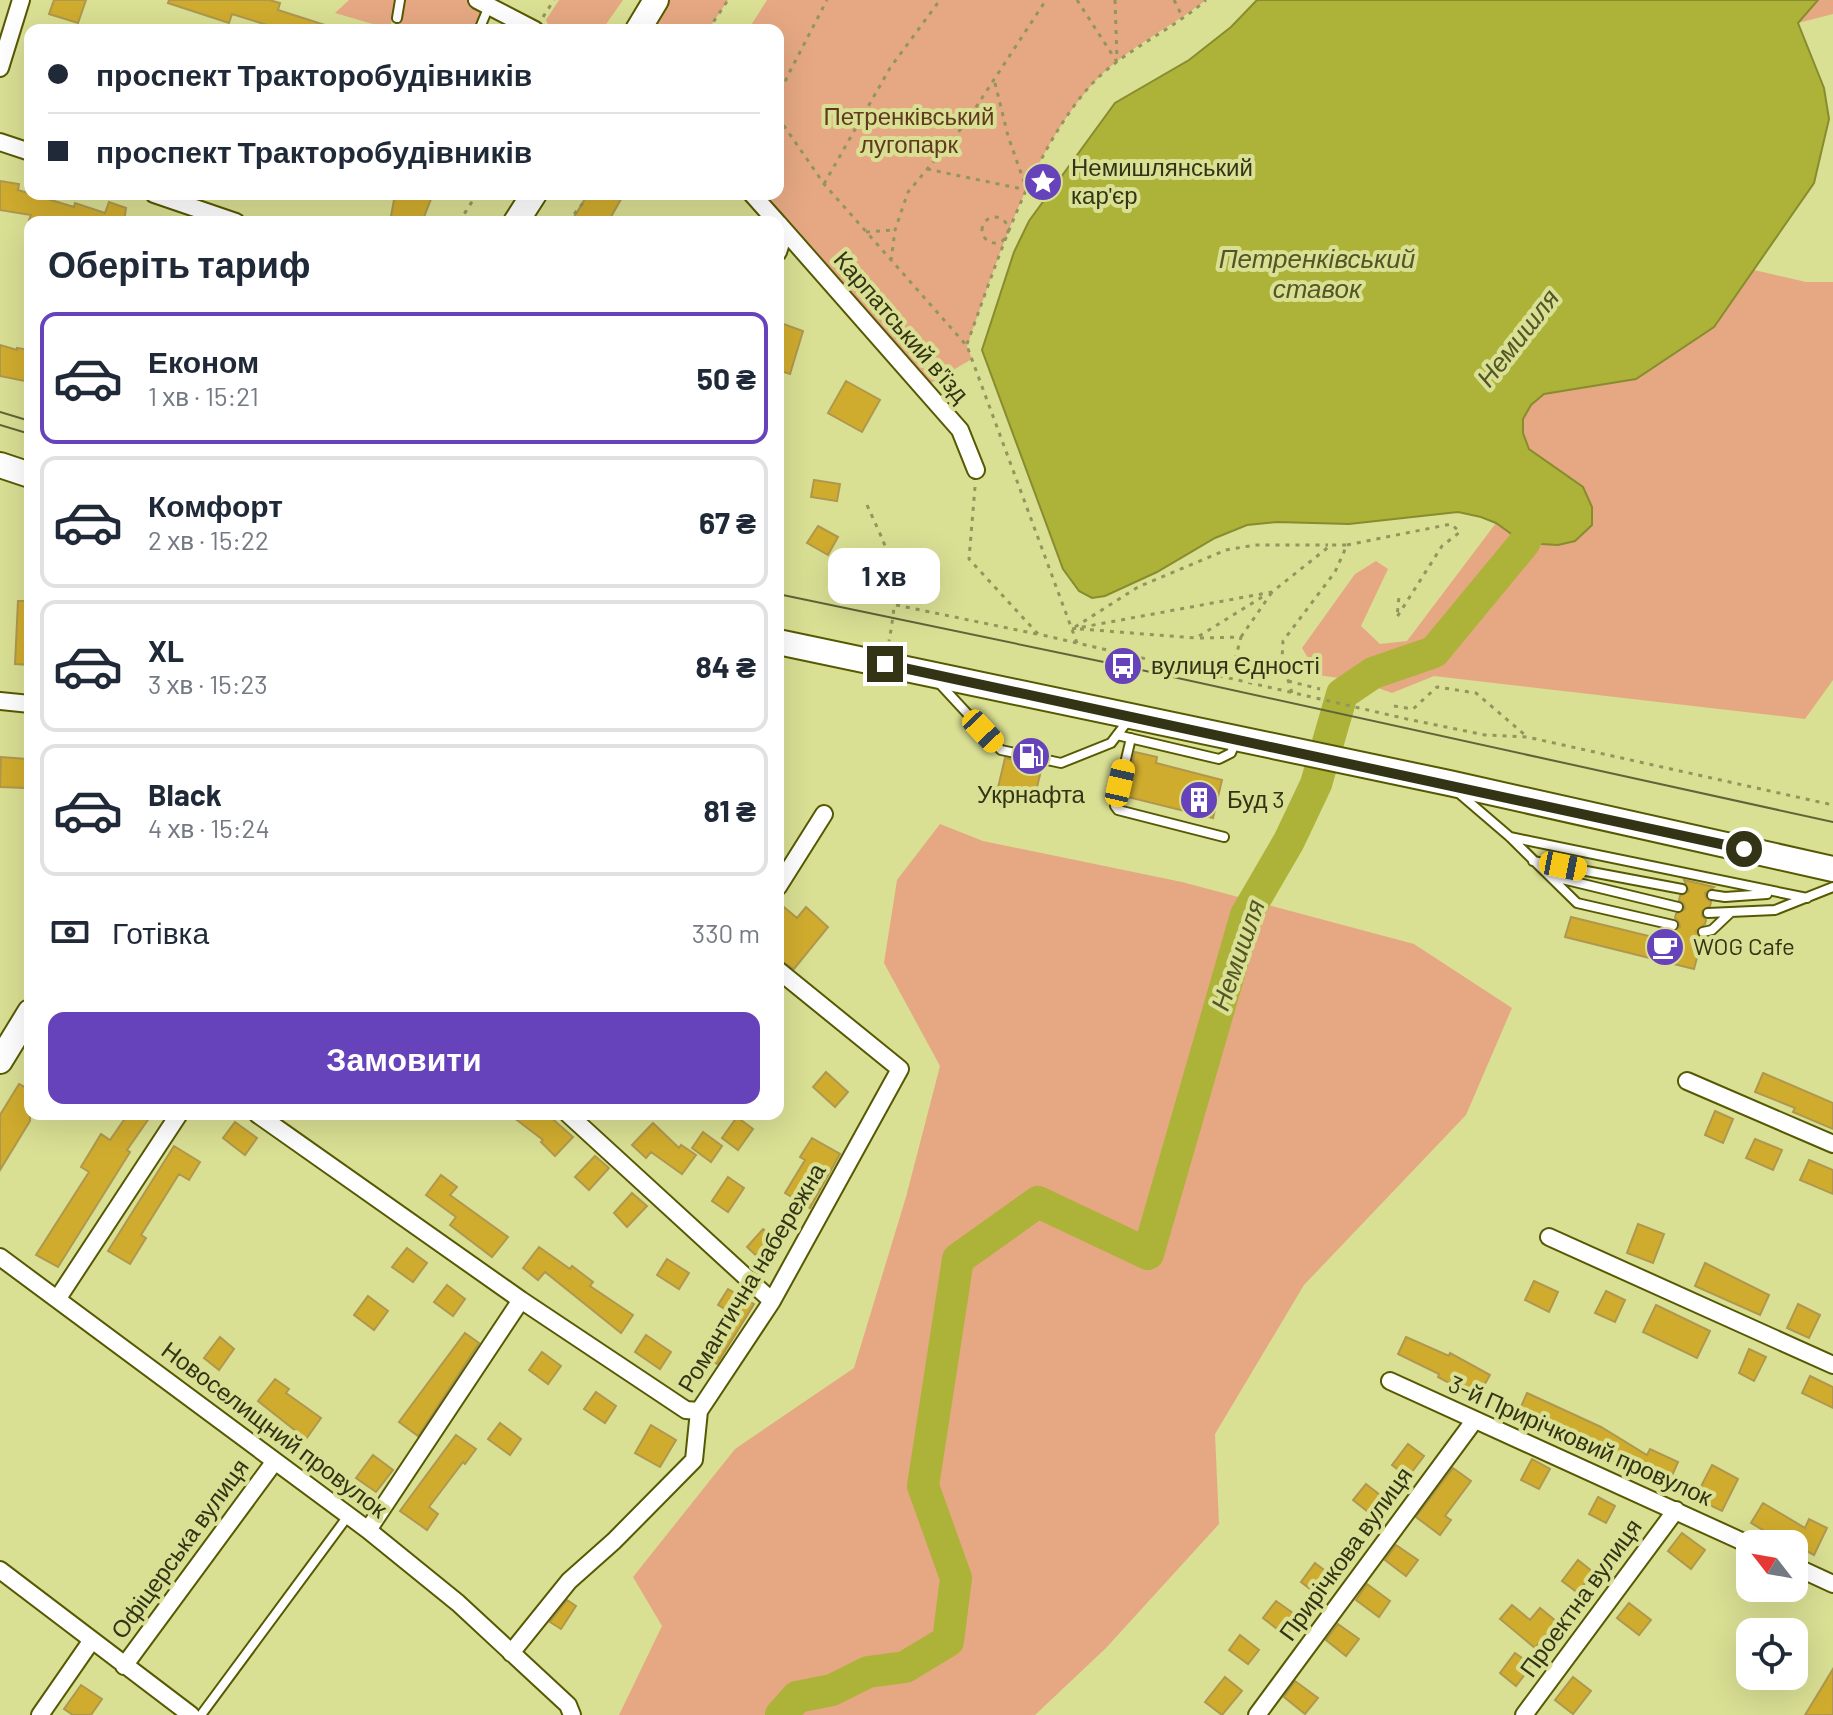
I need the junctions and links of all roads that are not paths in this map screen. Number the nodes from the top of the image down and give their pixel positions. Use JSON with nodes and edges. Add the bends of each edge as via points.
{"nodes":[{"id":1,"x":21,"y":0,"type":"edge"},
{"id":2,"x":400,"y":0,"type":"edge"},
{"id":3,"x":656,"y":0,"type":"edge"},
{"id":4,"x":483,"y":3,"type":"edge"},
{"id":5,"x":397,"y":18,"type":"dead end"},
{"id":6,"x":480,"y":24,"type":"edge"},
{"id":7,"x":523,"y":24,"type":"edge"},
{"id":8,"x":642,"y":24,"type":"edge"},
{"id":9,"x":0,"y":68,"type":"edge"},
{"id":10,"x":0,"y":142,"type":"edge"},
{"id":11,"x":24,"y":150,"type":"edge"},
{"id":12,"x":172,"y":200,"type":"edge"},
{"id":13,"x":757,"y":200,"type":"edge"},
{"id":14,"x":218,"y":216,"type":"edge"},
{"id":15,"x":771,"y":216,"type":"edge"},
{"id":16,"x":784,"y":231,"type":"edge"},
{"id":17,"x":0,"y":465,"type":"edge"},
{"id":18,"x":976,"y":470,"type":"road end"},
{"id":19,"x":24,"y":473,"type":"edge"},
{"id":20,"x":784,"y":643,"type":"edge"},
{"id":21,"x":930,"y":673,"type":"junction"},
{"id":22,"x":0,"y":701,"type":"edge"},
{"id":23,"x":24,"y":703,"type":"edge"},
{"id":24,"x":1126,"y":730,"type":"junction"},
{"id":25,"x":1449,"y":783,"type":"junction"},
{"id":26,"x":824,"y":814,"type":"dead end"},
{"id":27,"x":1224,"y":837,"type":"dead end"},
{"id":28,"x":1510,"y":837,"type":"junction"},
{"id":29,"x":1533,"y":860,"type":"junction"},
{"id":30,"x":1833,"y":869,"type":"edge"},
{"id":31,"x":1549,"y":876,"type":"junction"},
{"id":32,"x":784,"y":877,"type":"edge"},
{"id":33,"x":1833,"y":887,"type":"edge"},
{"id":34,"x":1682,"y":889,"type":"dead end"},
{"id":35,"x":1780,"y":893,"type":"junction"},
{"id":36,"x":1712,"y":895,"type":"dead end"},
{"id":37,"x":1807,"y":898,"type":"junction"},
{"id":38,"x":1678,"y":907,"type":"dead end"},
{"id":39,"x":1708,"y":913,"type":"dead end"},
{"id":40,"x":1730,"y":913,"type":"junction"},
{"id":41,"x":1673,"y":925,"type":"dead end"},
{"id":42,"x":1703,"y":932,"type":"dead end"},
{"id":43,"x":784,"y":975,"type":"edge"},
{"id":44,"x":24,"y":1022,"type":"edge"},
{"id":45,"x":0,"y":1061,"type":"edge"},
{"id":46,"x":1687,"y":1081,"type":"dead end"},
{"id":47,"x":175,"y":1120,"type":"edge"},
{"id":48,"x":266,"y":1120,"type":"edge"},
{"id":49,"x":575,"y":1120,"type":"edge"},
{"id":50,"x":1833,"y":1144,"type":"edge"},
{"id":51,"x":1549,"y":1237,"type":"dead end"},
{"id":52,"x":0,"y":1257,"type":"edge"},
{"id":53,"x":58,"y":1298,"type":"junction"},
{"id":54,"x":521,"y":1300,"type":"junction"},
{"id":55,"x":772,"y":1301,"type":"junction"},
{"id":56,"x":1833,"y":1365,"type":"edge"},
{"id":57,"x":1390,"y":1381,"type":"dead end"},
{"id":58,"x":699,"y":1411,"type":"junction"},
{"id":59,"x":1474,"y":1421,"type":"junction"},
{"id":60,"x":275,"y":1461,"type":"junction"},
{"id":61,"x":1676,"y":1510,"type":"junction"},
{"id":62,"x":348,"y":1515,"type":"junction"},
{"id":63,"x":368,"y":1530,"type":"junction"},
{"id":64,"x":1736,"y":1538,"type":"edge"},
{"id":65,"x":0,"y":1570,"type":"edge"},
{"id":66,"x":1808,"y":1572,"type":"edge"},
{"id":67,"x":1833,"y":1584,"type":"edge"},
{"id":68,"x":92,"y":1640,"type":"junction"},
{"id":69,"x":511,"y":1653,"type":"junction"},
{"id":70,"x":124,"y":1666,"type":"junction"},
{"id":71,"x":40,"y":1715,"type":"edge"},
{"id":72,"x":191,"y":1715,"type":"edge"},
{"id":73,"x":201,"y":1715,"type":"edge"},
{"id":74,"x":572,"y":1715,"type":"edge"},
{"id":75,"x":1257,"y":1715,"type":"edge"},
{"id":76,"x":1524,"y":1715,"type":"edge"}],
"edges":[{"from":1,"to":9,"type":"street"},
{"from":2,"to":5,"type":"lane"},
{"from":3,"to":8,"type":"main road"},
{"from":4,"to":6,"type":"lane"},
{"from":4,"to":7,"type":"street"},
{"from":10,"to":11,"type":"street"},
{"from":12,"to":14,"type":"street"},
{"from":13,"to":15,"type":"street","name":"Карпатський в'їзд"},
{"from":16,"to":18,"type":"street","name":"Карпатський в'їзд","via":[[960,430]]},
{"from":17,"to":19,"type":"main road"},
{"from":20,"to":21,"type":"main road"},
{"from":21,"to":24,"type":"main road"},
{"from":21,"to":24,"type":"lane","via":[[1001,750],[1061,763],[1111,743]]},
{"from":22,"to":23,"type":"street"},
{"from":24,"to":25,"type":"main road","via":[[1237,739]]},
{"from":24,"to":27,"type":"lane","via":[[1118,810]]},
{"from":25,"to":28,"type":"lane"},
{"from":25,"to":30,"type":"main road"},
{"from":26,"to":32,"type":"street"},
{"from":28,"to":29,"type":"lane"},
{"from":28,"to":35,"type":"lane"},
{"from":29,"to":31,"type":"lane"},
{"from":29,"to":34,"type":"lane"},
{"from":31,"to":38,"type":"lane"},
{"from":31,"to":41,"type":"lane","via":[[1577,903]]},
{"from":33,"to":37,"type":"lane"},
{"from":35,"to":36,"type":"lane"},
{"from":35,"to":37,"type":"lane"},
{"from":37,"to":40,"type":"lane","via":[[1775,910]]},
{"from":39,"to":40,"type":"lane"},
{"from":40,"to":42,"type":"lane"},
{"from":43,"to":55,"type":"street","name":"Романтична набережна","via":[[900,1069]]},
{"from":44,"to":45,"type":"main road"},
{"from":46,"to":50,"type":"street"},
{"from":47,"to":53,"type":"street"},
{"from":48,"to":54,"type":"street"},
{"from":49,"to":55,"type":"street"},
{"from":51,"to":56,"type":"street"},
{"from":52,"to":53,"type":"street","name":"Новоселищний провулок"},
{"from":53,"to":60,"type":"street","name":"Новоселищний провулок"},
{"from":54,"to":58,"type":"street","via":[[686,1410]]},
{"from":54,"to":63,"type":"street"},
{"from":55,"to":58,"type":"street","name":"Романтична набережна"},
{"from":57,"to":59,"type":"street","name":"3-й Прирічковий провулок"},
{"from":58,"to":69,"type":"street","name":"Романтична набережна","via":[[694,1460],[569,1581]]},
{"from":59,"to":61,"type":"street","name":"3-й Прирічковий провулок"},
{"from":59,"to":75,"type":"street","name":"Прирічкова вулиця"},
{"from":60,"to":62,"type":"street","name":"Новоселищний провулок"},
{"from":60,"to":70,"type":"street","name":"Офіцерська вулиця"},
{"from":61,"to":64,"type":"street","name":"3-й Прирічковий провулок"},
{"from":61,"to":76,"type":"street","name":"Проектна вулиця"},
{"from":62,"to":63,"type":"street","name":"Новоселищний провулок"},
{"from":62,"to":73,"type":"lane"},
{"from":63,"to":69,"type":"street","name":"Новоселищний провулок"},
{"from":65,"to":68,"type":"street","name":"Офіцерська вулиця"},
{"from":66,"to":67,"type":"street"},
{"from":68,"to":70,"type":"street","name":"Офіцерська вулиця"},
{"from":68,"to":71,"type":"street"},
{"from":69,"to":74,"type":"street","via":[[568,1705]]},
{"from":70,"to":72,"type":"street","name":"Офіцерська вулиця"}]}
